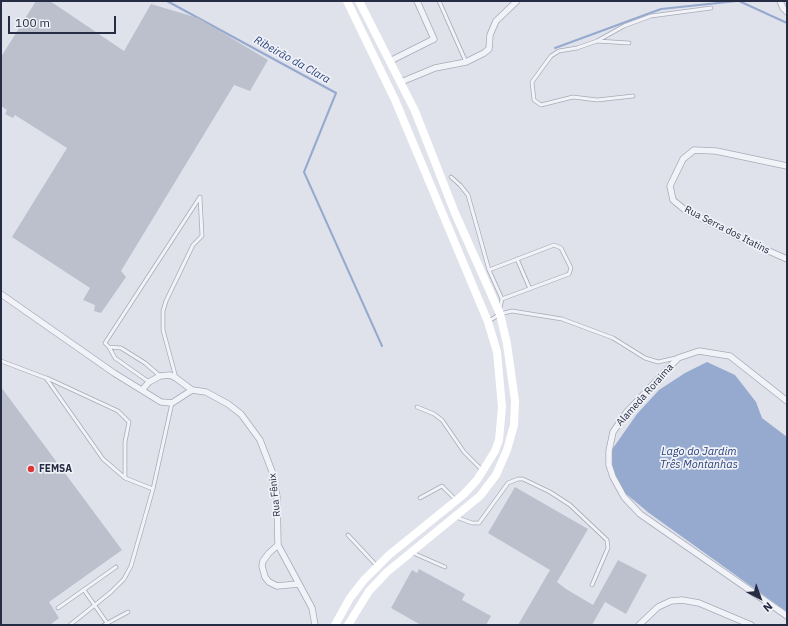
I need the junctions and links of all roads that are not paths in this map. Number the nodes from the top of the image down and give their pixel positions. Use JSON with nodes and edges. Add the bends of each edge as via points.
{"nodes":[{"id":1,"x":347,"y":1,"type":"edge"},
{"id":2,"x":359,"y":1,"type":"edge"},
{"id":3,"x":417,"y":1,"type":"edge"},
{"id":4,"x":439,"y":1,"type":"edge"},
{"id":5,"x":517,"y":1,"type":"edge"},
{"id":6,"x":780,"y":1,"type":"edge"},
{"id":7,"x":711,"y":8,"type":"dead end"},
{"id":8,"x":787,"y":12,"type":"edge"},
{"id":9,"x":597,"y":41,"type":"junction"},
{"id":10,"x":629,"y":42,"type":"dead end"},
{"id":11,"x":390,"y":61,"type":"junction"},
{"id":12,"x":466,"y":62,"type":"junction"},
{"id":13,"x":401,"y":82,"type":"junction"},
{"id":14,"x":632,"y":96,"type":"dead end"},
{"id":15,"x":787,"y":166,"type":"edge"},
{"id":16,"x":450,"y":177,"type":"dead end"},
{"id":17,"x":787,"y":259,"type":"edge"},
{"id":18,"x":517,"y":260,"type":"junction"},
{"id":19,"x":489,"y":270,"type":"junction"},
{"id":20,"x":530,"y":289,"type":"junction"},
{"id":21,"x":1,"y":294,"type":"edge"},
{"id":22,"x":502,"y":299,"type":"junction"},
{"id":23,"x":500,"y":314,"type":"junction"},
{"id":24,"x":488,"y":322,"type":"junction"},
{"id":25,"x":110,"y":347,"type":"junction"},
{"id":26,"x":678,"y":358,"type":"junction"},
{"id":27,"x":1,"y":361,"type":"edge"},
{"id":28,"x":160,"y":376,"type":"junction"},
{"id":29,"x":46,"y":378,"type":"junction"},
{"id":30,"x":176,"y":378,"type":"junction"},
{"id":31,"x":149,"y":382,"type":"junction"},
{"id":32,"x":142,"y":390,"type":"junction"},
{"id":33,"x":192,"y":390,"type":"junction"},
{"id":34,"x":787,"y":401,"type":"edge"},
{"id":35,"x":172,"y":403,"type":"junction"},
{"id":36,"x":417,"y":408,"type":"dead end"},
{"id":37,"x":484,"y":471,"type":"junction"},
{"id":38,"x":125,"y":478,"type":"junction"},
{"id":39,"x":153,"y":489,"type":"junction"},
{"id":40,"x":420,"y":498,"type":"dead end"},
{"id":41,"x":456,"y":501,"type":"junction"},
{"id":42,"x":456,"y":516,"type":"junction"},
{"id":43,"x":348,"y":535,"type":"dead end"},
{"id":44,"x":278,"y":545,"type":"junction"},
{"id":45,"x":410,"y":552,"type":"junction"},
{"id":46,"x":378,"y":566,"type":"junction"},
{"id":47,"x":116,"y":567,"type":"dead end"},
{"id":48,"x":445,"y":567,"type":"dead end"},
{"id":49,"x":298,"y":584,"type":"junction"},
{"id":50,"x":592,"y":585,"type":"dead end"},
{"id":51,"x":84,"y":590,"type":"junction"},
{"id":52,"x":95,"y":604,"type":"junction"},
{"id":53,"x":58,"y":608,"type":"dead end"},
{"id":54,"x":128,"y":612,"type":"dead end"},
{"id":55,"x":787,"y":616,"type":"edge"},
{"id":56,"x":106,"y":624,"type":"edge"},
{"id":57,"x":70,"y":625,"type":"edge"},
{"id":58,"x":314,"y":625,"type":"edge"},
{"id":59,"x":335,"y":625,"type":"edge"},
{"id":60,"x":348,"y":625,"type":"edge"},
{"id":61,"x":639,"y":625,"type":"edge"},
{"id":62,"x":750,"y":625,"type":"edge"}],
"edges":[{"from":1,"to":24,"type":"main road","via":[[389,88]]},
{"from":2,"to":11,"type":"main road"},
{"from":3,"to":11,"type":"street","via":[[434,39]]},
{"from":4,"to":12,"type":"lane"},
{"from":5,"to":12,"type":"street","via":[[500,15],[492,28],[489,48],[477,58]]},
{"from":6,"to":8,"type":"street"},
{"from":7,"to":9,"type":"lane","via":[[651,16],[624,26]]},
{"from":9,"to":10,"type":"lane"},
{"from":9,"to":14,"type":"lane","via":[[559,51],[551,56],[532,82],[534,100],[541,105],[573,97],[597,100]]},
{"from":11,"to":13,"type":"main road"},
{"from":12,"to":13,"type":"street","via":[[436,68]]},
{"from":13,"to":23,"type":"main road"},
{"from":15,"to":17,"type":"street","name":"Rua Serra dos Itatins","via":[[702,149],[688,153],[678,167],[670,186],[670,194],[685,210],[746,242]]},
{"from":16,"to":19,"type":"lane","via":[[460,184],[468,195]]},
{"from":18,"to":19,"type":"lane"},
{"from":18,"to":20,"type":"lane"},
{"from":18,"to":20,"type":"lane","via":[[554,245],[561,248],[571,268],[569,274]]},
{"from":19,"to":22,"type":"lane"},
{"from":20,"to":22,"type":"lane"},
{"from":21,"to":32,"type":"street"},
{"from":22,"to":23,"type":"lane"},
{"from":23,"to":24,"type":"lane"},
{"from":23,"to":26,"type":"lane","via":[[512,310],[562,319],[613,338],[646,358],[658,362]]},
{"from":23,"to":42,"type":"main road","via":[[513,377],[514,425],[496,475],[480,496]]},
{"from":24,"to":37,"type":"main road","via":[[497,352],[502,418],[499,440]]},
{"from":25,"to":28,"type":"lane","via":[[121,348],[146,363]]},
{"from":25,"to":30,"type":"lane","via":[[105,343],[200,197],[202,236],[193,246],[163,311],[163,330]]},
{"from":25,"to":31,"type":"lane","via":[[115,358]]},
{"from":26,"to":34,"type":"street","name":"Alameda Roraima","via":[[699,351],[730,356]]},
{"from":26,"to":55,"type":"street","name":"Alameda Roraima","via":[[626,413],[613,432],[609,458],[613,477],[624,497],[640,514]]},
{"from":27,"to":29,"type":"lane"},
{"from":28,"to":30,"type":"street"},
{"from":28,"to":31,"type":"street"},
{"from":29,"to":38,"type":"lane","via":[[103,459]]},
{"from":29,"to":38,"type":"lane","via":[[118,411],[128,422]]},
{"from":30,"to":33,"type":"street"},
{"from":31,"to":32,"type":"street"},
{"from":32,"to":35,"type":"street","via":[[161,402]]},
{"from":33,"to":35,"type":"street"},
{"from":33,"to":44,"type":"street","name":"Rua Fênix","via":[[211,394],[228,404],[241,414],[260,440],[273,474],[277,497]]},
{"from":35,"to":39,"type":"lane"},
{"from":36,"to":37,"type":"lane","via":[[442,420],[464,452]]},
{"from":37,"to":41,"type":"main road"},
{"from":38,"to":39,"type":"lane"},
{"from":39,"to":52,"type":"lane","via":[[131,566],[124,579]]},
{"from":40,"to":41,"type":"lane","via":[[442,486]]},
{"from":41,"to":46,"type":"main road"},
{"from":42,"to":45,"type":"main road"},
{"from":42,"to":50,"type":"lane","via":[[472,523],[479,523],[508,484],[518,479],[550,492],[570,505],[607,540],[608,548]]},
{"from":43,"to":46,"type":"lane"},
{"from":44,"to":49,"type":"street","name":"Rua Fênix"},
{"from":44,"to":49,"type":"street","via":[[263,561],[265,577],[277,586]]},
{"from":45,"to":48,"type":"lane"},
{"from":45,"to":60,"type":"main road","via":[[369,591]]},
{"from":46,"to":59,"type":"main road","via":[[350,598]]},
{"from":47,"to":51,"type":"lane"},
{"from":49,"to":58,"type":"street","name":"Rua Fênix","via":[[312,608]]},
{"from":51,"to":52,"type":"lane"},
{"from":51,"to":53,"type":"lane"},
{"from":52,"to":56,"type":"lane"},
{"from":52,"to":57,"type":"lane"},
{"from":54,"to":56,"type":"lane"},
{"from":61,"to":62,"type":"street","via":[[658,607],[671,601],[682,600],[699,603]]}]}
